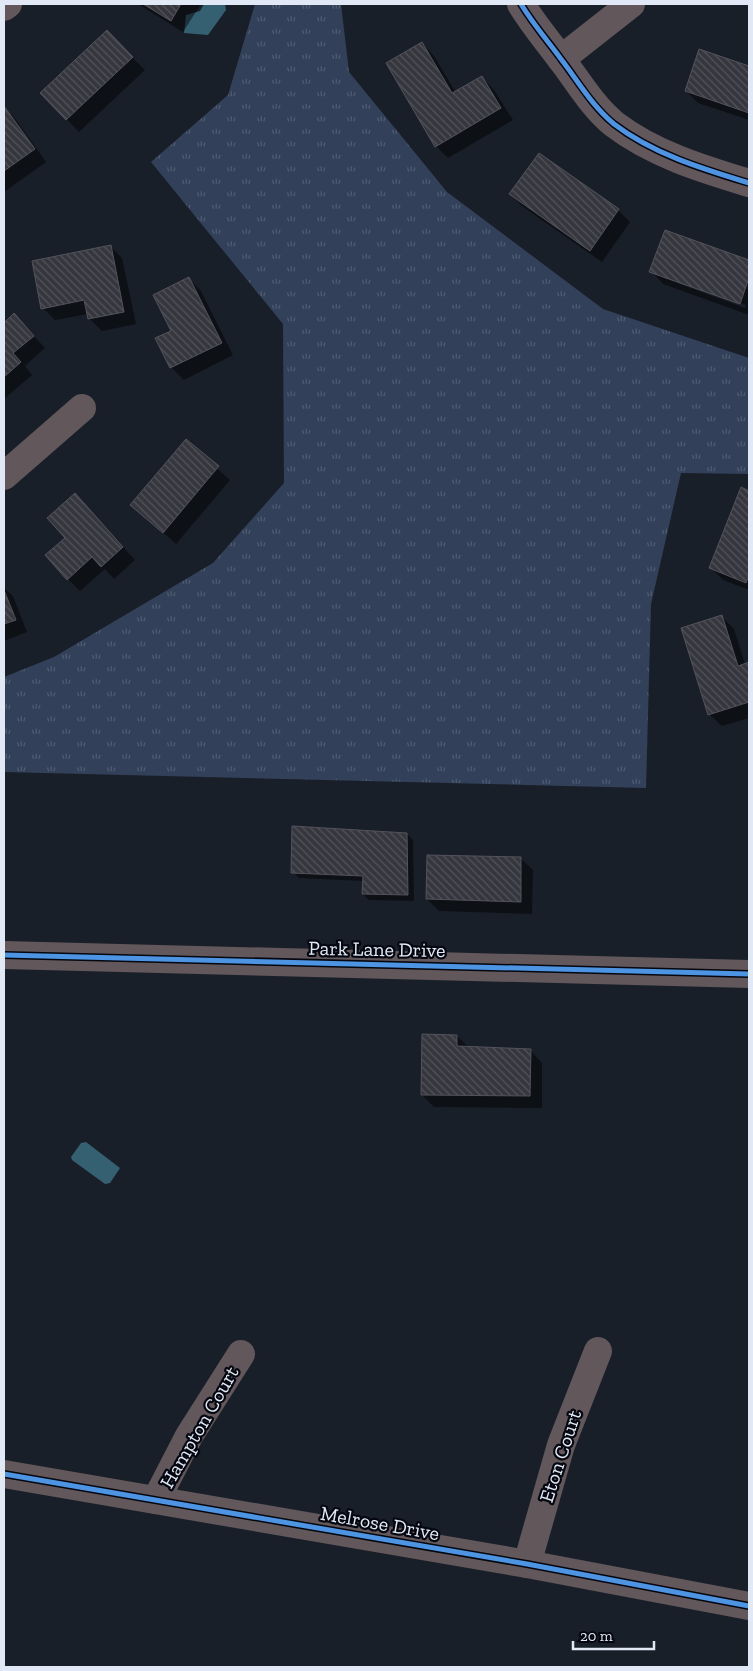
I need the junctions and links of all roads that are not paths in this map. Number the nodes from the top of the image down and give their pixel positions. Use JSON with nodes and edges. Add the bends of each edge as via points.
{"nodes":[{"id":1,"x":8,"y":4,"type":"edge"},
{"id":2,"x":521,"y":4,"type":"edge"},
{"id":3,"x":631,"y":4,"type":"edge"},
{"id":4,"x":4,"y":7,"type":"edge"},
{"id":5,"x":561,"y":59,"type":"junction"},
{"id":6,"x":749,"y":183,"type":"edge"},
{"id":7,"x":82,"y":408,"type":"dead end"},
{"id":8,"x":4,"y":476,"type":"edge"},
{"id":9,"x":4,"y":955,"type":"edge"},
{"id":10,"x":749,"y":974,"type":"edge"},
{"id":11,"x":598,"y":1351,"type":"dead end"},
{"id":12,"x":241,"y":1354,"type":"dead end"},
{"id":13,"x":4,"y":1474,"type":"edge"},
{"id":14,"x":156,"y":1500,"type":"junction"},
{"id":15,"x":528,"y":1564,"type":"junction"},
{"id":16,"x":749,"y":1606,"type":"edge"}],
"edges":[{"from":1,"to":4,"type":"street"},
{"from":2,"to":5,"type":"street"},
{"from":3,"to":5,"type":"street"},
{"from":5,"to":6,"type":"street","via":[[585,93],[614,123],[642,142],[694,166]]},
{"from":7,"to":8,"type":"street"},
{"from":9,"to":10,"type":"street","name":"Park Lane Drive"},
{"from":11,"to":15,"type":"street","name":"Eton Court","via":[[561,1445]]},
{"from":12,"to":14,"type":"street","name":"Hampton Court","via":[[189,1436]]},
{"from":13,"to":14,"type":"street","name":"Melrose Drive"},
{"from":14,"to":15,"type":"street","name":"Melrose Drive"},
{"from":15,"to":16,"type":"street","name":"Melrose Drive"}]}
